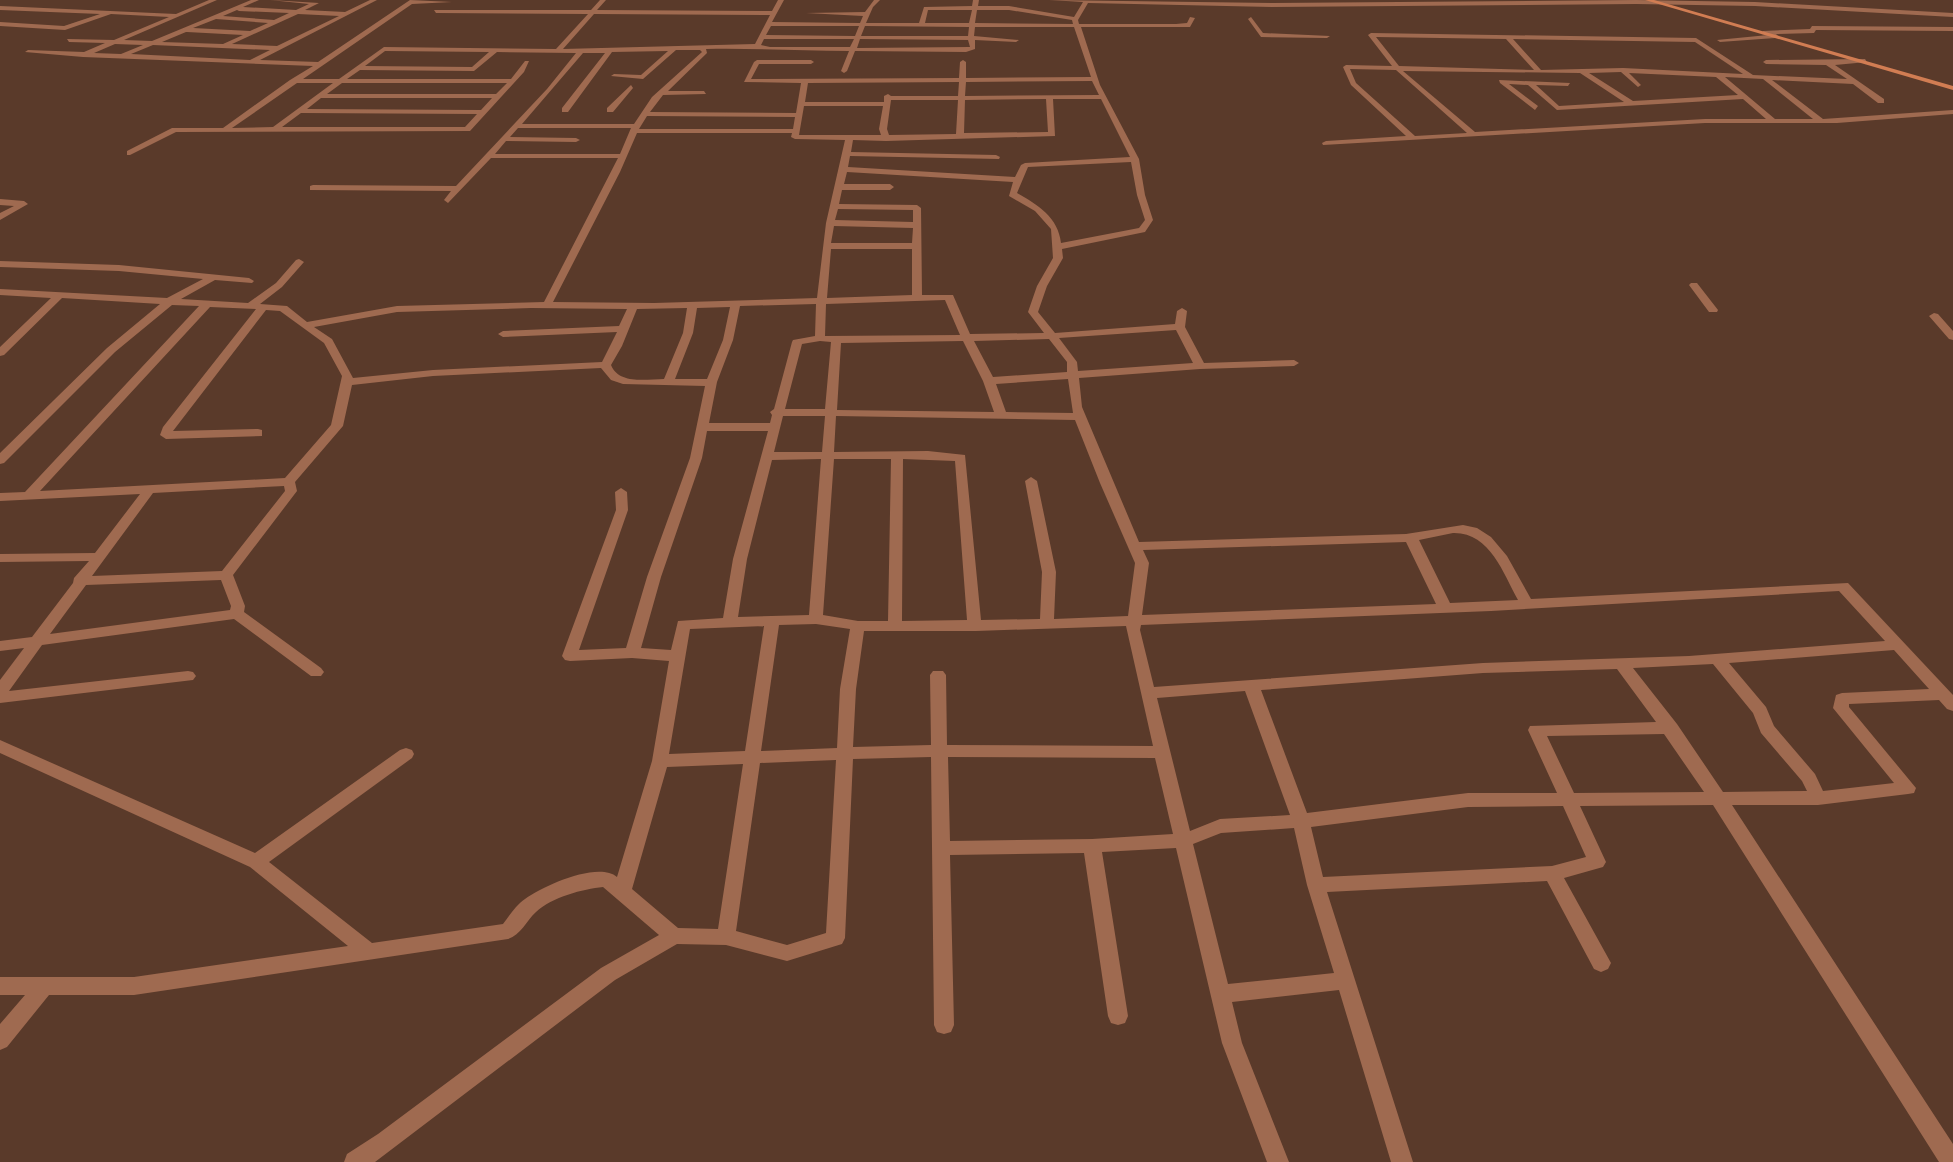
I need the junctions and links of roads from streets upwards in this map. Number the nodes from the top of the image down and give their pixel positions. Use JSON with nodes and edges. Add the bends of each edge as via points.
{"nodes":[{"id":1,"x":15,"y":0,"type":"edge"},
{"id":2,"x":214,"y":0,"type":"edge"},
{"id":3,"x":256,"y":0,"type":"edge"},
{"id":4,"x":273,"y":0,"type":"edge"},
{"id":5,"x":374,"y":0,"type":"edge"},
{"id":6,"x":603,"y":0,"type":"edge"},
{"id":7,"x":781,"y":0,"type":"edge"},
{"id":8,"x":877,"y":0,"type":"edge"},
{"id":9,"x":1052,"y":0,"type":"edge"},
{"id":10,"x":1648,"y":0,"type":"edge"},
{"id":11,"x":413,"y":1,"type":"edge"},
{"id":12,"x":450,"y":1,"type":"edge"},
{"id":13,"x":1074,"y":1,"type":"edge"},
{"id":14,"x":1125,"y":2,"type":"edge"},
{"id":15,"x":1228,"y":2,"type":"edge"},
{"id":16,"x":1457,"y":2,"type":"edge"},
{"id":17,"x":1084,"y":3,"type":"junction"},
{"id":18,"x":1657,"y":3,"type":"junction"},
{"id":19,"x":817,"y":4,"type":"dead end"},
{"id":20,"x":975,"y":4,"type":"edge"},
{"id":21,"x":0,"y":7,"type":"edge"},
{"id":22,"x":234,"y":9,"type":"junction"},
{"id":23,"x":1027,"y":11,"type":"junction"},
{"id":24,"x":110,"y":12,"type":"junction"},
{"id":25,"x":296,"y":12,"type":"junction"},
{"id":26,"x":591,"y":12,"type":"junction"},
{"id":27,"x":775,"y":13,"type":"junction"},
{"id":28,"x":868,"y":14,"type":"junction"},
{"id":29,"x":174,"y":15,"type":"junction"},
{"id":30,"x":346,"y":15,"type":"junction"},
{"id":31,"x":1953,"y":15,"type":"edge"},
{"id":32,"x":213,"y":17,"type":"junction"},
{"id":33,"x":1192,"y":18,"type":"dead end"},
{"id":34,"x":1251,"y":19,"type":"dead end"},
{"id":35,"x":276,"y":22,"type":"junction"},
{"id":36,"x":1076,"y":23,"type":"junction"},
{"id":37,"x":0,"y":24,"type":"edge"},
{"id":38,"x":769,"y":24,"type":"junction"},
{"id":39,"x":864,"y":25,"type":"junction"},
{"id":40,"x":922,"y":25,"type":"junction"},
{"id":41,"x":972,"y":25,"type":"junction"},
{"id":42,"x":1026,"y":26,"type":"junction"},
{"id":43,"x":143,"y":28,"type":"junction"},
{"id":44,"x":1953,"y":29,"type":"edge"},
{"id":45,"x":183,"y":30,"type":"junction"},
{"id":46,"x":252,"y":33,"type":"junction"},
{"id":47,"x":1763,"y":33,"type":"junction"},
{"id":48,"x":1327,"y":36,"type":"dead end"},
{"id":49,"x":1775,"y":36,"type":"junction"},
{"id":50,"x":762,"y":37,"type":"junction"},
{"id":51,"x":1508,"y":37,"type":"junction"},
{"id":52,"x":859,"y":38,"type":"junction"},
{"id":53,"x":971,"y":38,"type":"junction"},
{"id":54,"x":69,"y":40,"type":"dead end"},
{"id":55,"x":1016,"y":40,"type":"dead end"},
{"id":56,"x":1720,"y":40,"type":"dead end"},
{"id":57,"x":1750,"y":40,"type":"junction"},
{"id":58,"x":113,"y":41,"type":"junction"},
{"id":59,"x":151,"y":43,"type":"junction"},
{"id":60,"x":757,"y":46,"type":"junction"},
{"id":61,"x":1762,"y":46,"type":"dead end"},
{"id":62,"x":222,"y":47,"type":"junction"},
{"id":63,"x":281,"y":48,"type":"junction"},
{"id":64,"x":703,"y":49,"type":"junction"},
{"id":65,"x":495,"y":50,"type":"junction"},
{"id":66,"x":558,"y":50,"type":"junction"},
{"id":67,"x":610,"y":50,"type":"junction"},
{"id":68,"x":674,"y":50,"type":"junction"},
{"id":69,"x":818,"y":50,"type":"junction"},
{"id":70,"x":854,"y":50,"type":"junction"},
{"id":71,"x":580,"y":51,"type":"junction"},
{"id":72,"x":27,"y":52,"type":"dead end"},
{"id":73,"x":83,"y":55,"type":"junction"},
{"id":74,"x":122,"y":56,"type":"junction"},
{"id":75,"x":375,"y":56,"type":"junction"},
{"id":76,"x":488,"y":57,"type":"junction"},
{"id":77,"x":195,"y":60,"type":"junction"},
{"id":78,"x":1865,"y":61,"type":"junction"},
{"id":79,"x":251,"y":62,"type":"junction"},
{"id":80,"x":527,"y":62,"type":"dead end"},
{"id":81,"x":963,"y":62,"type":"dead end"},
{"id":82,"x":1766,"y":62,"type":"dead end"},
{"id":83,"x":1828,"y":63,"type":"junction"},
{"id":84,"x":317,"y":64,"type":"junction"},
{"id":85,"x":358,"y":68,"type":"junction"},
{"id":86,"x":1398,"y":68,"type":"junction"},
{"id":87,"x":1489,"y":70,"type":"junction"},
{"id":88,"x":1623,"y":70,"type":"junction"},
{"id":89,"x":844,"y":71,"type":"dead end"},
{"id":90,"x":1551,"y":71,"type":"junction"},
{"id":91,"x":1582,"y":71,"type":"junction"},
{"id":92,"x":649,"y":72,"type":"junction"},
{"id":93,"x":660,"y":72,"type":"dead end"},
{"id":94,"x":672,"y":72,"type":"dead end"},
{"id":95,"x":683,"y":72,"type":"junction"},
{"id":96,"x":1539,"y":72,"type":"junction"},
{"id":97,"x":1718,"y":75,"type":"junction"},
{"id":98,"x":614,"y":76,"type":"dead end"},
{"id":99,"x":1751,"y":77,"type":"junction"},
{"id":100,"x":1765,"y":78,"type":"junction"},
{"id":101,"x":889,"y":79,"type":"junction"},
{"id":102,"x":962,"y":79,"type":"junction"},
{"id":103,"x":1096,"y":79,"type":"junction"},
{"id":104,"x":292,"y":81,"type":"junction"},
{"id":105,"x":340,"y":81,"type":"junction"},
{"id":106,"x":426,"y":81,"type":"junction"},
{"id":107,"x":805,"y":81,"type":"junction"},
{"id":108,"x":513,"y":82,"type":"junction"},
{"id":109,"x":1502,"y":82,"type":"junction"},
{"id":110,"x":1856,"y":82,"type":"junction"},
{"id":111,"x":1530,"y":83,"type":"junction"},
{"id":112,"x":1637,"y":85,"type":"dead end"},
{"id":113,"x":631,"y":87,"type":"dead end"},
{"id":114,"x":1953,"y":88,"type":"edge"},
{"id":115,"x":661,"y":93,"type":"junction"},
{"id":116,"x":704,"y":93,"type":"dead end"},
{"id":117,"x":320,"y":96,"type":"junction"},
{"id":118,"x":410,"y":96,"type":"junction"},
{"id":119,"x":498,"y":96,"type":"junction"},
{"id":120,"x":960,"y":97,"type":"junction"},
{"id":121,"x":1049,"y":97,"type":"junction"},
{"id":122,"x":1105,"y":97,"type":"junction"},
{"id":123,"x":1745,"y":97,"type":"junction"},
{"id":124,"x":887,"y":101,"type":"junction"},
{"id":125,"x":1881,"y":101,"type":"dead end"},
{"id":126,"x":1631,"y":103,"type":"junction"},
{"id":127,"x":802,"y":104,"type":"junction"},
{"id":128,"x":1535,"y":108,"type":"dead end"},
{"id":129,"x":565,"y":110,"type":"dead end"},
{"id":130,"x":610,"y":110,"type":"dead end"},
{"id":131,"x":299,"y":111,"type":"junction"},
{"id":132,"x":392,"y":112,"type":"junction"},
{"id":133,"x":483,"y":112,"type":"junction"},
{"id":134,"x":1953,"y":112,"type":"edge"},
{"id":135,"x":645,"y":114,"type":"junction"},
{"id":136,"x":682,"y":115,"type":"junction"},
{"id":137,"x":799,"y":116,"type":"junction"},
{"id":138,"x":1773,"y":121,"type":"junction"},
{"id":139,"x":1821,"y":121,"type":"junction"},
{"id":140,"x":516,"y":126,"type":"junction"},
{"id":141,"x":226,"y":128,"type":"junction"},
{"id":142,"x":276,"y":128,"type":"junction"},
{"id":143,"x":373,"y":128,"type":"junction"},
{"id":144,"x":635,"y":128,"type":"junction"},
{"id":145,"x":674,"y":131,"type":"junction"},
{"id":146,"x":796,"y":131,"type":"junction"},
{"id":147,"x":960,"y":134,"type":"junction"},
{"id":148,"x":1474,"y":135,"type":"junction"},
{"id":149,"x":849,"y":138,"type":"junction"},
{"id":150,"x":1413,"y":138,"type":"junction"},
{"id":151,"x":503,"y":139,"type":"junction"},
{"id":152,"x":886,"y":139,"type":"junction"},
{"id":153,"x":576,"y":140,"type":"dead end"},
{"id":154,"x":1326,"y":143,"type":"dead end"},
{"id":155,"x":130,"y":153,"type":"dead end"},
{"id":156,"x":847,"y":154,"type":"junction"},
{"id":157,"x":488,"y":156,"type":"junction"},
{"id":158,"x":623,"y":156,"type":"junction"},
{"id":159,"x":996,"y":157,"type":"dead end"},
{"id":160,"x":1135,"y":159,"type":"junction"},
{"id":161,"x":845,"y":169,"type":"junction"},
{"id":162,"x":1018,"y":180,"type":"junction"},
{"id":163,"x":841,"y":187,"type":"junction"},
{"id":164,"x":890,"y":187,"type":"dead end"},
{"id":165,"x":313,"y":188,"type":"dead end"},
{"id":166,"x":458,"y":189,"type":"junction"},
{"id":167,"x":448,"y":200,"type":"dead end"},
{"id":168,"x":0,"y":202,"type":"edge"},
{"id":169,"x":835,"y":206,"type":"junction"},
{"id":170,"x":0,"y":218,"type":"edge"},
{"id":171,"x":830,"y":223,"type":"junction"},
{"id":172,"x":917,"y":225,"type":"junction"},
{"id":173,"x":828,"y":246,"type":"junction"},
{"id":174,"x":917,"y":246,"type":"junction"},
{"id":175,"x":1057,"y":247,"type":"junction"},
{"id":176,"x":299,"y":262,"type":"dead end"},
{"id":177,"x":0,"y":264,"type":"edge"},
{"id":178,"x":213,"y":277,"type":"junction"},
{"id":179,"x":250,"y":281,"type":"dead end"},
{"id":180,"x":1693,"y":285,"type":"dead end"},
{"id":181,"x":0,"y":292,"type":"edge"},
{"id":182,"x":60,"y":295,"type":"junction"},
{"id":183,"x":917,"y":297,"type":"junction"},
{"id":184,"x":821,"y":299,"type":"junction"},
{"id":185,"x":170,"y":301,"type":"junction"},
{"id":186,"x":208,"y":303,"type":"junction"},
{"id":187,"x":736,"y":303,"type":"junction"},
{"id":188,"x":547,"y":305,"type":"junction"},
{"id":189,"x":692,"y":305,"type":"junction"},
{"id":190,"x":250,"y":306,"type":"junction"},
{"id":191,"x":633,"y":306,"type":"junction"},
{"id":192,"x":263,"y":307,"type":"junction"},
{"id":193,"x":1182,"y":310,"type":"dead end"},
{"id":194,"x":1713,"y":310,"type":"dead end"},
{"id":195,"x":1934,"y":316,"type":"dead end"},
{"id":196,"x":305,"y":325,"type":"junction"},
{"id":197,"x":1180,"y":327,"type":"junction"},
{"id":198,"x":621,"y":329,"type":"junction"},
{"id":199,"x":503,"y":334,"type":"dead end"},
{"id":200,"x":1052,"y":336,"type":"junction"},
{"id":201,"x":1953,"y":337,"type":"edge"},
{"id":202,"x":820,"y":338,"type":"junction"},
{"id":203,"x":967,"y":338,"type":"junction"},
{"id":204,"x":836,"y":340,"type":"junction"},
{"id":205,"x":0,"y":353,"type":"edge"},
{"id":206,"x":1294,"y":363,"type":"dead end"},
{"id":207,"x":605,"y":365,"type":"junction"},
{"id":208,"x":1200,"y":366,"type":"junction"},
{"id":209,"x":1073,"y":375,"type":"junction"},
{"id":210,"x":669,"y":381,"type":"junction"},
{"id":211,"x":989,"y":381,"type":"junction"},
{"id":212,"x":347,"y":382,"type":"junction"},
{"id":213,"x":711,"y":382,"type":"junction"},
{"id":214,"x":776,"y":412,"type":"junction"},
{"id":215,"x":831,"y":415,"type":"junction"},
{"id":216,"x":1001,"y":415,"type":"junction"},
{"id":217,"x":1080,"y":417,"type":"junction"},
{"id":218,"x":702,"y":427,"type":"junction"},
{"id":219,"x":774,"y":427,"type":"junction"},
{"id":220,"x":258,"y":433,"type":"dead end"},
{"id":221,"x":767,"y":456,"type":"junction"},
{"id":222,"x":828,"y":457,"type":"junction"},
{"id":223,"x":897,"y":457,"type":"junction"},
{"id":224,"x":0,"y":460,"type":"edge"},
{"id":225,"x":1031,"y":481,"type":"dead end"},
{"id":226,"x":289,"y":482,"type":"junction"},
{"id":227,"x":149,"y":490,"type":"junction"},
{"id":228,"x":621,"y":492,"type":"dead end"},
{"id":229,"x":28,"y":496,"type":"junction"},
{"id":230,"x":0,"y":497,"type":"edge"},
{"id":231,"x":1411,"y":538,"type":"junction"},
{"id":232,"x":1135,"y":546,"type":"junction"},
{"id":233,"x":97,"y":557,"type":"junction"},
{"id":234,"x":0,"y":558,"type":"edge"},
{"id":235,"x":226,"y":576,"type":"junction"},
{"id":236,"x":79,"y":581,"type":"junction"},
{"id":237,"x":1527,"y":604,"type":"junction"},
{"id":238,"x":1446,"y":608,"type":"junction"},
{"id":239,"x":237,"y":614,"type":"junction"},
{"id":240,"x":816,"y":619,"type":"junction"},
{"id":241,"x":1134,"y":619,"type":"junction"},
{"id":242,"x":772,"y":621,"type":"junction"},
{"id":243,"x":730,"y":622,"type":"junction"},
{"id":244,"x":1047,"y":624,"type":"junction"},
{"id":245,"x":859,"y":626,"type":"junction"},
{"id":246,"x":895,"y":626,"type":"junction"},
{"id":247,"x":976,"y":626,"type":"junction"},
{"id":248,"x":37,"y":640,"type":"junction"},
{"id":249,"x":1897,"y":645,"type":"junction"},
{"id":250,"x":0,"y":646,"type":"edge"},
{"id":251,"x":632,"y":653,"type":"junction"},
{"id":252,"x":678,"y":656,"type":"junction"},
{"id":253,"x":1717,"y":659,"type":"junction"},
{"id":254,"x":1622,"y":664,"type":"junction"},
{"id":255,"x":316,"y":672,"type":"dead end"},
{"id":256,"x":938,"y":674,"type":"dead end"},
{"id":257,"x":188,"y":676,"type":"dead end"},
{"id":258,"x":1251,"y":685,"type":"junction"},
{"id":259,"x":0,"y":691,"type":"edge"},
{"id":260,"x":1149,"y":693,"type":"junction"},
{"id":261,"x":0,"y":697,"type":"edge"},
{"id":262,"x":1948,"y":699,"type":"edge"},
{"id":263,"x":1671,"y":728,"type":"junction"},
{"id":264,"x":940,"y":751,"type":"junction"},
{"id":265,"x":4,"y":752,"type":"edge"},
{"id":266,"x":1163,"y":752,"type":"junction"},
{"id":267,"x":406,"y":754,"type":"dead end"},
{"id":268,"x":844,"y":754,"type":"junction"},
{"id":269,"x":752,"y":757,"type":"junction"},
{"id":270,"x":660,"y":761,"type":"junction"},
{"id":271,"x":1717,"y":797,"type":"junction"},
{"id":272,"x":1569,"y":798,"type":"junction"},
{"id":273,"x":1818,"y":798,"type":"junction"},
{"id":274,"x":1301,"y":821,"type":"junction"},
{"id":275,"x":1185,"y":840,"type":"junction"},
{"id":276,"x":1092,"y":846,"type":"junction"},
{"id":277,"x":941,"y":848,"type":"junction"},
{"id":278,"x":256,"y":862,"type":"junction"},
{"id":279,"x":1552,"y":873,"type":"junction"},
{"id":280,"x":1316,"y":885,"type":"junction"},
{"id":281,"x":622,"y":892,"type":"junction"},
{"id":282,"x":674,"y":936,"type":"junction"},
{"id":283,"x":726,"y":937,"type":"junction"},
{"id":284,"x":370,"y":953,"type":"junction"},
{"id":285,"x":1601,"y":963,"type":"dead end"},
{"id":286,"x":1345,"y":981,"type":"junction"},
{"id":287,"x":0,"y":986,"type":"edge"},
{"id":288,"x":44,"y":986,"type":"junction"},
{"id":289,"x":1221,"y":994,"type":"junction"},
{"id":290,"x":1118,"y":1016,"type":"dead end"},
{"id":291,"x":944,"y":1025,"type":"dead end"},
{"id":292,"x":0,"y":1040,"type":"edge"},
{"id":293,"x":355,"y":1162,"type":"edge"},
{"id":294,"x":1278,"y":1162,"type":"edge"},
{"id":295,"x":1402,"y":1162,"type":"edge"},
{"id":296,"x":1952,"y":1162,"type":"edge"}],
"edges":[{"from":1,"to":21,"type":"street"},
{"from":2,"to":29,"type":"street"},
{"from":3,"to":22,"type":"street"},
{"from":4,"to":25,"type":"street","via":[[316,3]]},
{"from":5,"to":30,"type":"street"},
{"from":6,"to":26,"type":"street"},
{"from":7,"to":27,"type":"street"},
{"from":8,"to":28,"type":"street"},
{"from":9,"to":13,"type":"street"},
{"from":10,"to":18,"type":"street"},
{"from":11,"to":12,"type":"street"},
{"from":11,"to":84,"type":"street"},
{"from":12,"to":26,"type":"street","via":[[436,11]]},
{"from":13,"to":17,"type":"street"},
{"from":14,"to":15,"type":"street"},
{"from":14,"to":17,"type":"street"},
{"from":15,"to":16,"type":"street"},
{"from":16,"to":18,"type":"street"},
{"from":17,"to":36,"type":"street"},
{"from":18,"to":31,"type":"street","via":[[1800,5]]},
{"from":18,"to":47,"type":"street"},
{"from":19,"to":28,"type":"street","via":[[809,13]]},
{"from":20,"to":23,"type":"street"},
{"from":20,"to":40,"type":"street","via":[[926,8]]},
{"from":20,"to":41,"type":"street"},
{"from":21,"to":24,"type":"street"},
{"from":22,"to":25,"type":"street"},
{"from":22,"to":32,"type":"street"},
{"from":23,"to":36,"type":"street"},
{"from":23,"to":42,"type":"street"},
{"from":24,"to":29,"type":"street"},
{"from":24,"to":37,"type":"street","via":[[65,28]]},
{"from":25,"to":30,"type":"street"},
{"from":25,"to":35,"type":"street"},
{"from":26,"to":27,"type":"street"},
{"from":26,"to":66,"type":"street"},
{"from":27,"to":38,"type":"street"},
{"from":28,"to":39,"type":"street"},
{"from":29,"to":43,"type":"street"},
{"from":30,"to":63,"type":"street"},
{"from":32,"to":35,"type":"street"},
{"from":32,"to":45,"type":"street"},
{"from":33,"to":36,"type":"street","via":[[1190,26]]},
{"from":34,"to":48,"type":"street","via":[[1261,35]]},
{"from":35,"to":46,"type":"street"},
{"from":36,"to":42,"type":"street"},
{"from":36,"to":103,"type":"street"},
{"from":38,"to":39,"type":"street"},
{"from":38,"to":50,"type":"street"},
{"from":39,"to":40,"type":"street"},
{"from":39,"to":52,"type":"street"},
{"from":40,"to":41,"type":"street"},
{"from":41,"to":42,"type":"street"},
{"from":41,"to":53,"type":"street"},
{"from":43,"to":45,"type":"street"},
{"from":43,"to":58,"type":"street"},
{"from":44,"to":47,"type":"street","via":[[1812,28]]},
{"from":45,"to":46,"type":"street"},
{"from":45,"to":59,"type":"street"},
{"from":46,"to":62,"type":"street"},
{"from":47,"to":49,"type":"street"},
{"from":49,"to":57,"type":"street"},
{"from":49,"to":78,"type":"street"},
{"from":50,"to":52,"type":"street"},
{"from":50,"to":60,"type":"street"},
{"from":51,"to":86,"type":"street","via":[[1371,35]]},
{"from":51,"to":96,"type":"street"},
{"from":51,"to":99,"type":"street","via":[[1696,40]]},
{"from":52,"to":53,"type":"street"},
{"from":52,"to":70,"type":"street"},
{"from":53,"to":55,"type":"street"},
{"from":53,"to":70,"type":"street","via":[[974,48],[966,50]]},
{"from":54,"to":58,"type":"street"},
{"from":56,"to":57,"type":"street"},
{"from":57,"to":61,"type":"street"},
{"from":58,"to":59,"type":"street"},
{"from":58,"to":73,"type":"street"},
{"from":59,"to":62,"type":"street"},
{"from":59,"to":74,"type":"street"},
{"from":60,"to":64,"type":"street"},
{"from":60,"to":69,"type":"street"},
{"from":62,"to":63,"type":"street"},
{"from":62,"to":77,"type":"street"},
{"from":63,"to":79,"type":"street"},
{"from":64,"to":68,"type":"street"},
{"from":64,"to":95,"type":"street"},
{"from":65,"to":66,"type":"street"},
{"from":65,"to":75,"type":"street","via":[[384,49]]},
{"from":65,"to":76,"type":"street"},
{"from":66,"to":71,"type":"street"},
{"from":67,"to":68,"type":"street"},
{"from":67,"to":71,"type":"street"},
{"from":67,"to":129,"type":"street"},
{"from":68,"to":92,"type":"street"},
{"from":69,"to":70,"type":"street"},
{"from":69,"to":107,"type":"street","via":[[807,72],[751,73],[746,82]]},
{"from":70,"to":89,"type":"street"},
{"from":71,"to":140,"type":"street"},
{"from":72,"to":73,"type":"street"},
{"from":73,"to":74,"type":"street"},
{"from":74,"to":77,"type":"street"},
{"from":75,"to":76,"type":"street"},
{"from":75,"to":85,"type":"street"},
{"from":76,"to":85,"type":"street","via":[[474,69]]},
{"from":77,"to":79,"type":"street"},
{"from":78,"to":83,"type":"street"},
{"from":78,"to":114,"type":"street"},
{"from":79,"to":84,"type":"street"},
{"from":80,"to":108,"type":"street"},
{"from":81,"to":102,"type":"street"},
{"from":82,"to":83,"type":"street"},
{"from":83,"to":110,"type":"street"},
{"from":84,"to":104,"type":"street"},
{"from":85,"to":105,"type":"street"},
{"from":86,"to":87,"type":"street"},
{"from":86,"to":148,"type":"street"},
{"from":86,"to":150,"type":"street","via":[[1346,67],[1353,83]]},
{"from":87,"to":96,"type":"street"},
{"from":87,"to":109,"type":"street"},
{"from":88,"to":91,"type":"street"},
{"from":88,"to":97,"type":"street"},
{"from":88,"to":112,"type":"street"},
{"from":90,"to":91,"type":"street"},
{"from":90,"to":96,"type":"street"},
{"from":90,"to":111,"type":"street","via":[[1568,84]]},
{"from":91,"to":126,"type":"street"},
{"from":92,"to":93,"type":"street"},
{"from":92,"to":98,"type":"street","via":[[643,77]]},
{"from":94,"to":95,"type":"street"},
{"from":95,"to":115,"type":"street"},
{"from":97,"to":99,"type":"street"},
{"from":97,"to":123,"type":"street"},
{"from":99,"to":100,"type":"street"},
{"from":100,"to":110,"type":"street"},
{"from":100,"to":139,"type":"street"},
{"from":101,"to":102,"type":"street"},
{"from":101,"to":107,"type":"street"},
{"from":101,"to":124,"type":"street"},
{"from":102,"to":103,"type":"street","via":[[997,74]]},
{"from":102,"to":120,"type":"street"},
{"from":103,"to":122,"type":"street"},
{"from":104,"to":105,"type":"street"},
{"from":104,"to":141,"type":"street"},
{"from":105,"to":106,"type":"street"},
{"from":105,"to":117,"type":"street"},
{"from":106,"to":108,"type":"street"},
{"from":106,"to":118,"type":"street"},
{"from":107,"to":127,"type":"street"},
{"from":108,"to":119,"type":"street"},
{"from":109,"to":111,"type":"street"},
{"from":109,"to":128,"type":"street"},
{"from":110,"to":125,"type":"street"},
{"from":111,"to":126,"type":"street","via":[[1557,108]]},
{"from":113,"to":130,"type":"street"},
{"from":115,"to":116,"type":"street"},
{"from":115,"to":135,"type":"street"},
{"from":117,"to":118,"type":"street"},
{"from":117,"to":131,"type":"street"},
{"from":118,"to":119,"type":"street"},
{"from":118,"to":132,"type":"street"},
{"from":119,"to":133,"type":"street"},
{"from":120,"to":121,"type":"street"},
{"from":120,"to":124,"type":"street"},
{"from":120,"to":147,"type":"street"},
{"from":121,"to":122,"type":"street"},
{"from":121,"to":147,"type":"street","via":[[1052,134]]},
{"from":122,"to":160,"type":"street"},
{"from":123,"to":126,"type":"street"},
{"from":123,"to":138,"type":"street"},
{"from":124,"to":127,"type":"street"},
{"from":124,"to":152,"type":"street"},
{"from":127,"to":137,"type":"street"},
{"from":131,"to":132,"type":"street"},
{"from":131,"to":142,"type":"street"},
{"from":132,"to":133,"type":"street"},
{"from":132,"to":143,"type":"street"},
{"from":133,"to":143,"type":"street","via":[[467,128]]},
{"from":134,"to":139,"type":"street"},
{"from":135,"to":136,"type":"street"},
{"from":135,"to":144,"type":"street"},
{"from":136,"to":137,"type":"street"},
{"from":136,"to":145,"type":"street"},
{"from":137,"to":146,"type":"street"},
{"from":138,"to":139,"type":"street"},
{"from":138,"to":148,"type":"street"},
{"from":140,"to":144,"type":"street"},
{"from":140,"to":151,"type":"street"},
{"from":141,"to":142,"type":"street"},
{"from":141,"to":155,"type":"street","via":[[175,130]]},
{"from":142,"to":143,"type":"street"},
{"from":144,"to":145,"type":"street"},
{"from":144,"to":158,"type":"street"},
{"from":145,"to":146,"type":"street"},
{"from":146,"to":149,"type":"street","via":[[794,137]]},
{"from":147,"to":152,"type":"street"},
{"from":148,"to":150,"type":"street"},
{"from":149,"to":152,"type":"street"},
{"from":149,"to":156,"type":"street"},
{"from":150,"to":154,"type":"street"},
{"from":151,"to":153,"type":"street"},
{"from":151,"to":157,"type":"street"},
{"from":156,"to":159,"type":"street"},
{"from":156,"to":161,"type":"street"},
{"from":157,"to":158,"type":"street"},
{"from":157,"to":166,"type":"street"},
{"from":158,"to":188,"type":"street"},
{"from":160,"to":162,"type":"street","via":[[1025,165]]},
{"from":160,"to":175,"type":"street","via":[[1149,219],[1142,230]]},
{"from":161,"to":162,"type":"street"},
{"from":161,"to":163,"type":"street"},
{"from":162,"to":175,"type":"street","via":[[1012,194],[1038,209],[1055,229]]},
{"from":163,"to":164,"type":"street"},
{"from":163,"to":169,"type":"street"},
{"from":165,"to":166,"type":"street"},
{"from":166,"to":167,"type":"street"},
{"from":168,"to":170,"type":"street","via":[[24,204]]},
{"from":169,"to":171,"type":"street"},
{"from":169,"to":172,"type":"street","via":[[917,208]]},
{"from":171,"to":172,"type":"street"},
{"from":171,"to":173,"type":"street"},
{"from":172,"to":174,"type":"street"},
{"from":173,"to":174,"type":"street"},
{"from":173,"to":184,"type":"street"},
{"from":174,"to":183,"type":"street"},
{"from":175,"to":200,"type":"street","via":[[1058,258],[1033,312]]},
{"from":176,"to":190,"type":"street","via":[[279,285]]},
{"from":177,"to":178,"type":"street"},
{"from":178,"to":179,"type":"street"},
{"from":178,"to":185,"type":"street"},
{"from":180,"to":194,"type":"street"},
{"from":181,"to":182,"type":"street"},
{"from":182,"to":185,"type":"street"},
{"from":182,"to":205,"type":"street"},
{"from":183,"to":184,"type":"street"},
{"from":183,"to":203,"type":"street","via":[[949,297]]},
{"from":184,"to":187,"type":"street"},
{"from":184,"to":202,"type":"street"},
{"from":185,"to":186,"type":"street"},
{"from":185,"to":224,"type":"street","via":[[111,350]]},
{"from":186,"to":190,"type":"street"},
{"from":186,"to":229,"type":"street"},
{"from":187,"to":189,"type":"street"},
{"from":187,"to":213,"type":"street","via":[[728,340]]},
{"from":188,"to":191,"type":"street"},
{"from":188,"to":196,"type":"street","via":[[397,309]]},
{"from":189,"to":191,"type":"street"},
{"from":189,"to":210,"type":"street","via":[[688,333]]},
{"from":190,"to":192,"type":"street"},
{"from":191,"to":198,"type":"street"},
{"from":192,"to":196,"type":"street","via":[[283,309]]},
{"from":192,"to":220,"type":"street","via":[[166,435]]},
{"from":193,"to":197,"type":"street"},
{"from":195,"to":201,"type":"street"},
{"from":196,"to":212,"type":"street","via":[[328,341]]},
{"from":197,"to":200,"type":"street"},
{"from":197,"to":208,"type":"street"},
{"from":198,"to":199,"type":"street"},
{"from":198,"to":207,"type":"street"},
{"from":200,"to":203,"type":"street"},
{"from":200,"to":209,"type":"street","via":[[1072,362]]},
{"from":202,"to":204,"type":"street"},
{"from":202,"to":214,"type":"street","via":[[797,342]]},
{"from":203,"to":204,"type":"street"},
{"from":203,"to":211,"type":"street"},
{"from":204,"to":215,"type":"street"},
{"from":206,"to":208,"type":"street"},
{"from":207,"to":210,"type":"street","via":[[616,379]]},
{"from":207,"to":212,"type":"street"},
{"from":208,"to":209,"type":"street"},
{"from":209,"to":211,"type":"street"},
{"from":209,"to":217,"type":"street"},
{"from":210,"to":213,"type":"street"},
{"from":211,"to":216,"type":"street"},
{"from":212,"to":226,"type":"street","via":[[337,426]]},
{"from":213,"to":218,"type":"street"},
{"from":214,"to":215,"type":"street"},
{"from":214,"to":219,"type":"street"},
{"from":215,"to":216,"type":"street"},
{"from":215,"to":222,"type":"street"},
{"from":216,"to":217,"type":"street"},
{"from":217,"to":232,"type":"street"},
{"from":218,"to":219,"type":"street"},
{"from":218,"to":251,"type":"street"},
{"from":219,"to":221,"type":"street"},
{"from":221,"to":222,"type":"street"},
{"from":221,"to":243,"type":"street","via":[[740,559]]},
{"from":222,"to":223,"type":"street"},
{"from":222,"to":240,"type":"street"},
{"from":223,"to":246,"type":"street"},
{"from":223,"to":247,"type":"street","via":[[961,458]]},
{"from":225,"to":244,"type":"street","via":[[1049,572]]},
{"from":226,"to":227,"type":"street"},
{"from":226,"to":235,"type":"street","via":[[290,491]]},
{"from":227,"to":229,"type":"street"},
{"from":227,"to":233,"type":"street"},
{"from":228,"to":251,"type":"street","via":[[622,510],[570,656]]},
{"from":229,"to":230,"type":"street"},
{"from":231,"to":232,"type":"street"},
{"from":231,"to":237,"type":"street","via":[[1457,530],[1480,534]]},
{"from":231,"to":238,"type":"street"},
{"from":232,"to":241,"type":"street","via":[[1142,564]]},
{"from":233,"to":234,"type":"street"},
{"from":233,"to":236,"type":"street"},
{"from":235,"to":236,"type":"street"},
{"from":235,"to":239,"type":"street"},
{"from":236,"to":248,"type":"street"},
{"from":237,"to":238,"type":"street"},
{"from":237,"to":249,"type":"street","via":[[1843,586]]},
{"from":238,"to":241,"type":"street"},
{"from":239,"to":248,"type":"street"},
{"from":239,"to":255,"type":"street"},
{"from":240,"to":242,"type":"street"},
{"from":240,"to":245,"type":"street"},
{"from":241,"to":244,"type":"street"},
{"from":241,"to":260,"type":"street"},
{"from":242,"to":243,"type":"street"},
{"from":242,"to":269,"type":"street"},
{"from":243,"to":252,"type":"street","via":[[683,624]]},
{"from":244,"to":247,"type":"street"},
{"from":245,"to":246,"type":"street"},
{"from":245,"to":268,"type":"street","via":[[852,646],[855,654]]},
{"from":246,"to":247,"type":"street"},
{"from":248,"to":250,"type":"street"},
{"from":248,"to":259,"type":"street"},
{"from":249,"to":253,"type":"street"},
{"from":249,"to":262,"type":"street"},
{"from":251,"to":252,"type":"street"},
{"from":252,"to":270,"type":"street"},
{"from":253,"to":254,"type":"street"},
{"from":253,"to":273,"type":"street","via":[[1809,778]]},
{"from":254,"to":258,"type":"street","via":[[1483,668]]},
{"from":254,"to":263,"type":"street"},
{"from":256,"to":264,"type":"street"},
{"from":257,"to":261,"type":"street"},
{"from":258,"to":260,"type":"street"},
{"from":258,"to":274,"type":"street"},
{"from":260,"to":266,"type":"street"},
{"from":262,"to":273,"type":"street","via":[[1842,699],[1841,708],[1908,788]]},
{"from":263,"to":271,"type":"street"},
{"from":263,"to":272,"type":"street","via":[[1536,730]]},
{"from":264,"to":266,"type":"street"},
{"from":264,"to":268,"type":"street"},
{"from":264,"to":277,"type":"street"},
{"from":265,"to":278,"type":"street"},
{"from":266,"to":275,"type":"street"},
{"from":267,"to":278,"type":"street"},
{"from":268,"to":269,"type":"street"},
{"from":268,"to":283,"type":"street","via":[[835,938],[787,953]]},
{"from":269,"to":270,"type":"street"},
{"from":269,"to":283,"type":"street"},
{"from":270,"to":281,"type":"street"},
{"from":271,"to":272,"type":"street"},
{"from":271,"to":273,"type":"street"},
{"from":271,"to":296,"type":"street"},
{"from":272,"to":274,"type":"street","via":[[1468,800]]},
{"from":272,"to":279,"type":"street","via":[[1597,862]]},
{"from":274,"to":275,"type":"street","via":[[1220,826]]},
{"from":274,"to":280,"type":"street"},
{"from":275,"to":276,"type":"street"},
{"from":275,"to":289,"type":"street"},
{"from":276,"to":277,"type":"street"},
{"from":276,"to":290,"type":"street"},
{"from":277,"to":291,"type":"street"},
{"from":278,"to":284,"type":"street"},
{"from":279,"to":280,"type":"street"},
{"from":279,"to":285,"type":"street"},
{"from":280,"to":286,"type":"street"},
{"from":281,"to":282,"type":"street"},
{"from":281,"to":284,"type":"street","via":[[607,879],[578,882],[530,905],[508,931]]},
{"from":282,"to":283,"type":"street"},
{"from":282,"to":293,"type":"street","via":[[608,974]]},
{"from":284,"to":288,"type":"street","via":[[134,986]]},
{"from":286,"to":289,"type":"street"},
{"from":286,"to":295,"type":"street"},
{"from":287,"to":288,"type":"street"},
{"from":288,"to":292,"type":"street"},
{"from":289,"to":294,"type":"street","via":[[1232,1043]]}]}
